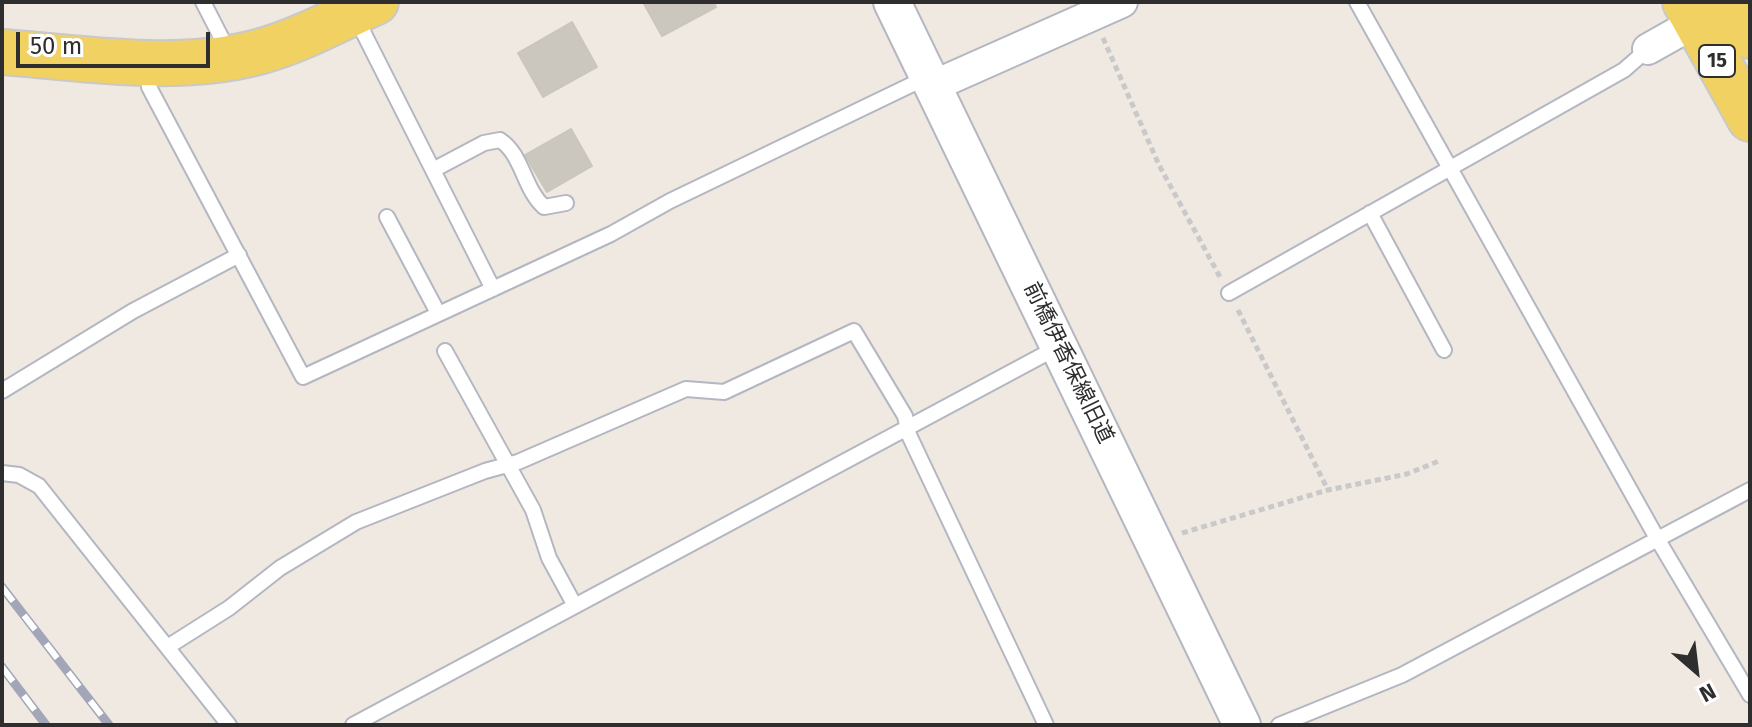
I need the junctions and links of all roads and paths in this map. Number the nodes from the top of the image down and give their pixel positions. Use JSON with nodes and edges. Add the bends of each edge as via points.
{"nodes":[{"id":1,"x":203,"y":2,"type":"edge"},
{"id":2,"x":892,"y":2,"type":"edge"},
{"id":3,"x":1122,"y":2,"type":"edge"},
{"id":4,"x":1357,"y":2,"type":"edge"},
{"id":5,"x":364,"y":7,"type":"edge"},
{"id":6,"x":1711,"y":7,"type":"edge"},
{"id":7,"x":1093,"y":15,"type":"junction"},
{"id":8,"x":1750,"y":36,"type":"edge"},
{"id":9,"x":1648,"y":49,"type":"joint"},
{"id":10,"x":2,"y":52,"type":"edge"},
{"id":11,"x":223,"y":60,"type":"junction"},
{"id":12,"x":150,"y":63,"type":"junction"},
{"id":13,"x":933,"y":86,"type":"junction"},
{"id":14,"x":1750,"y":119,"type":"edge"},
{"id":15,"x":1450,"y":168,"type":"junction"},
{"id":16,"x":433,"y":170,"type":"junction"},
{"id":17,"x":566,"y":203,"type":"dead end"},
{"id":18,"x":1370,"y":213,"type":"junction"},
{"id":19,"x":387,"y":217,"type":"dead end"},
{"id":20,"x":239,"y":255,"type":"junction"},
{"id":21,"x":493,"y":289,"type":"junction"},
{"id":22,"x":1229,"y":293,"type":"junction"},
{"id":23,"x":438,"y":313,"type":"junction"},
{"id":24,"x":1060,"y":346,"type":"junction"},
{"id":25,"x":1444,"y":350,"type":"dead end"},
{"id":26,"x":445,"y":351,"type":"dead end"},
{"id":27,"x":2,"y":391,"type":"edge"},
{"id":28,"x":908,"y":427,"type":"junction"},
{"id":29,"x":1439,"y":461,"type":"dead end"},
{"id":30,"x":507,"y":465,"type":"junction"},
{"id":31,"x":2,"y":473,"type":"edge"},
{"id":32,"x":1328,"y":490,"type":"junction"},
{"id":33,"x":1750,"y":490,"type":"edge"},
{"id":34,"x":1658,"y":540,"type":"junction"},
{"id":35,"x":1155,"y":544,"type":"junction"},
{"id":36,"x":574,"y":604,"type":"junction"},
{"id":37,"x":169,"y":646,"type":"junction"},
{"id":38,"x":1750,"y":695,"type":"edge"},
{"id":39,"x":229,"y":725,"type":"edge"},
{"id":40,"x":353,"y":725,"type":"edge"},
{"id":41,"x":1046,"y":725,"type":"edge"},
{"id":42,"x":1242,"y":725,"type":"edge"},
{"id":43,"x":1279,"y":725,"type":"edge"}],
"edges":[{"from":1,"to":11,"type":"lane","via":[[221,37]]},
{"from":2,"to":13,"type":"street","name":"前橋伊香保線旧道"},
{"from":3,"to":7,"type":"street"},
{"from":4,"to":15,"type":"lane"},
{"from":5,"to":11,"type":"main road","via":[[275,47]]},
{"from":5,"to":16,"type":"lane"},
{"from":6,"to":8,"type":"main road","number":"15"},
{"from":6,"to":9,"type":"street"},
{"from":6,"to":14,"type":"main road","number":"15"},
{"from":7,"to":13,"type":"street"},
{"from":7,"to":22,"type":"path","via":[[1159,165]]},
{"from":9,"to":15,"type":"lane","via":[[1624,70]]},
{"from":10,"to":12,"type":"main road"},
{"from":11,"to":12,"type":"main road"},
{"from":12,"to":20,"type":"lane","via":[[149,87]]},
{"from":13,"to":21,"type":"lane","via":[[915,83]]},
{"from":13,"to":24,"type":"street","name":"前橋伊香保線旧道"},
{"from":15,"to":18,"type":"lane"},
{"from":15,"to":34,"type":"lane"},
{"from":16,"to":17,"type":"lane","via":[[500,140],[511,150],[535,199],[544,207]]},
{"from":16,"to":21,"type":"lane"},
{"from":18,"to":22,"type":"lane"},
{"from":18,"to":25,"type":"lane"},
{"from":19,"to":23,"type":"lane"},
{"from":20,"to":23,"type":"lane","via":[[303,377]]},
{"from":20,"to":27,"type":"lane","via":[[133,311]]},
{"from":21,"to":23,"type":"lane"},
{"from":22,"to":32,"type":"path"},
{"from":24,"to":28,"type":"lane"},
{"from":24,"to":35,"type":"street","name":"前橋伊香保線旧道"},
{"from":26,"to":30,"type":"lane"},
{"from":28,"to":30,"type":"lane","via":[[862,339],[848,331],[731,390],[686,389]]},
{"from":28,"to":36,"type":"lane"},
{"from":28,"to":41,"type":"lane"},
{"from":29,"to":32,"type":"path","via":[[1407,474]]},
{"from":30,"to":36,"type":"lane"},
{"from":30,"to":37,"type":"lane","via":[[356,522]]},
{"from":31,"to":37,"type":"lane","via":[[39,486]]},
{"from":32,"to":35,"type":"path"},
{"from":33,"to":34,"type":"lane"},
{"from":34,"to":38,"type":"lane"},
{"from":34,"to":43,"type":"lane","via":[[1402,675]]},
{"from":35,"to":42,"type":"street","name":"前橋伊香保線旧道"},
{"from":36,"to":40,"type":"lane"},
{"from":37,"to":39,"type":"lane"}]}
